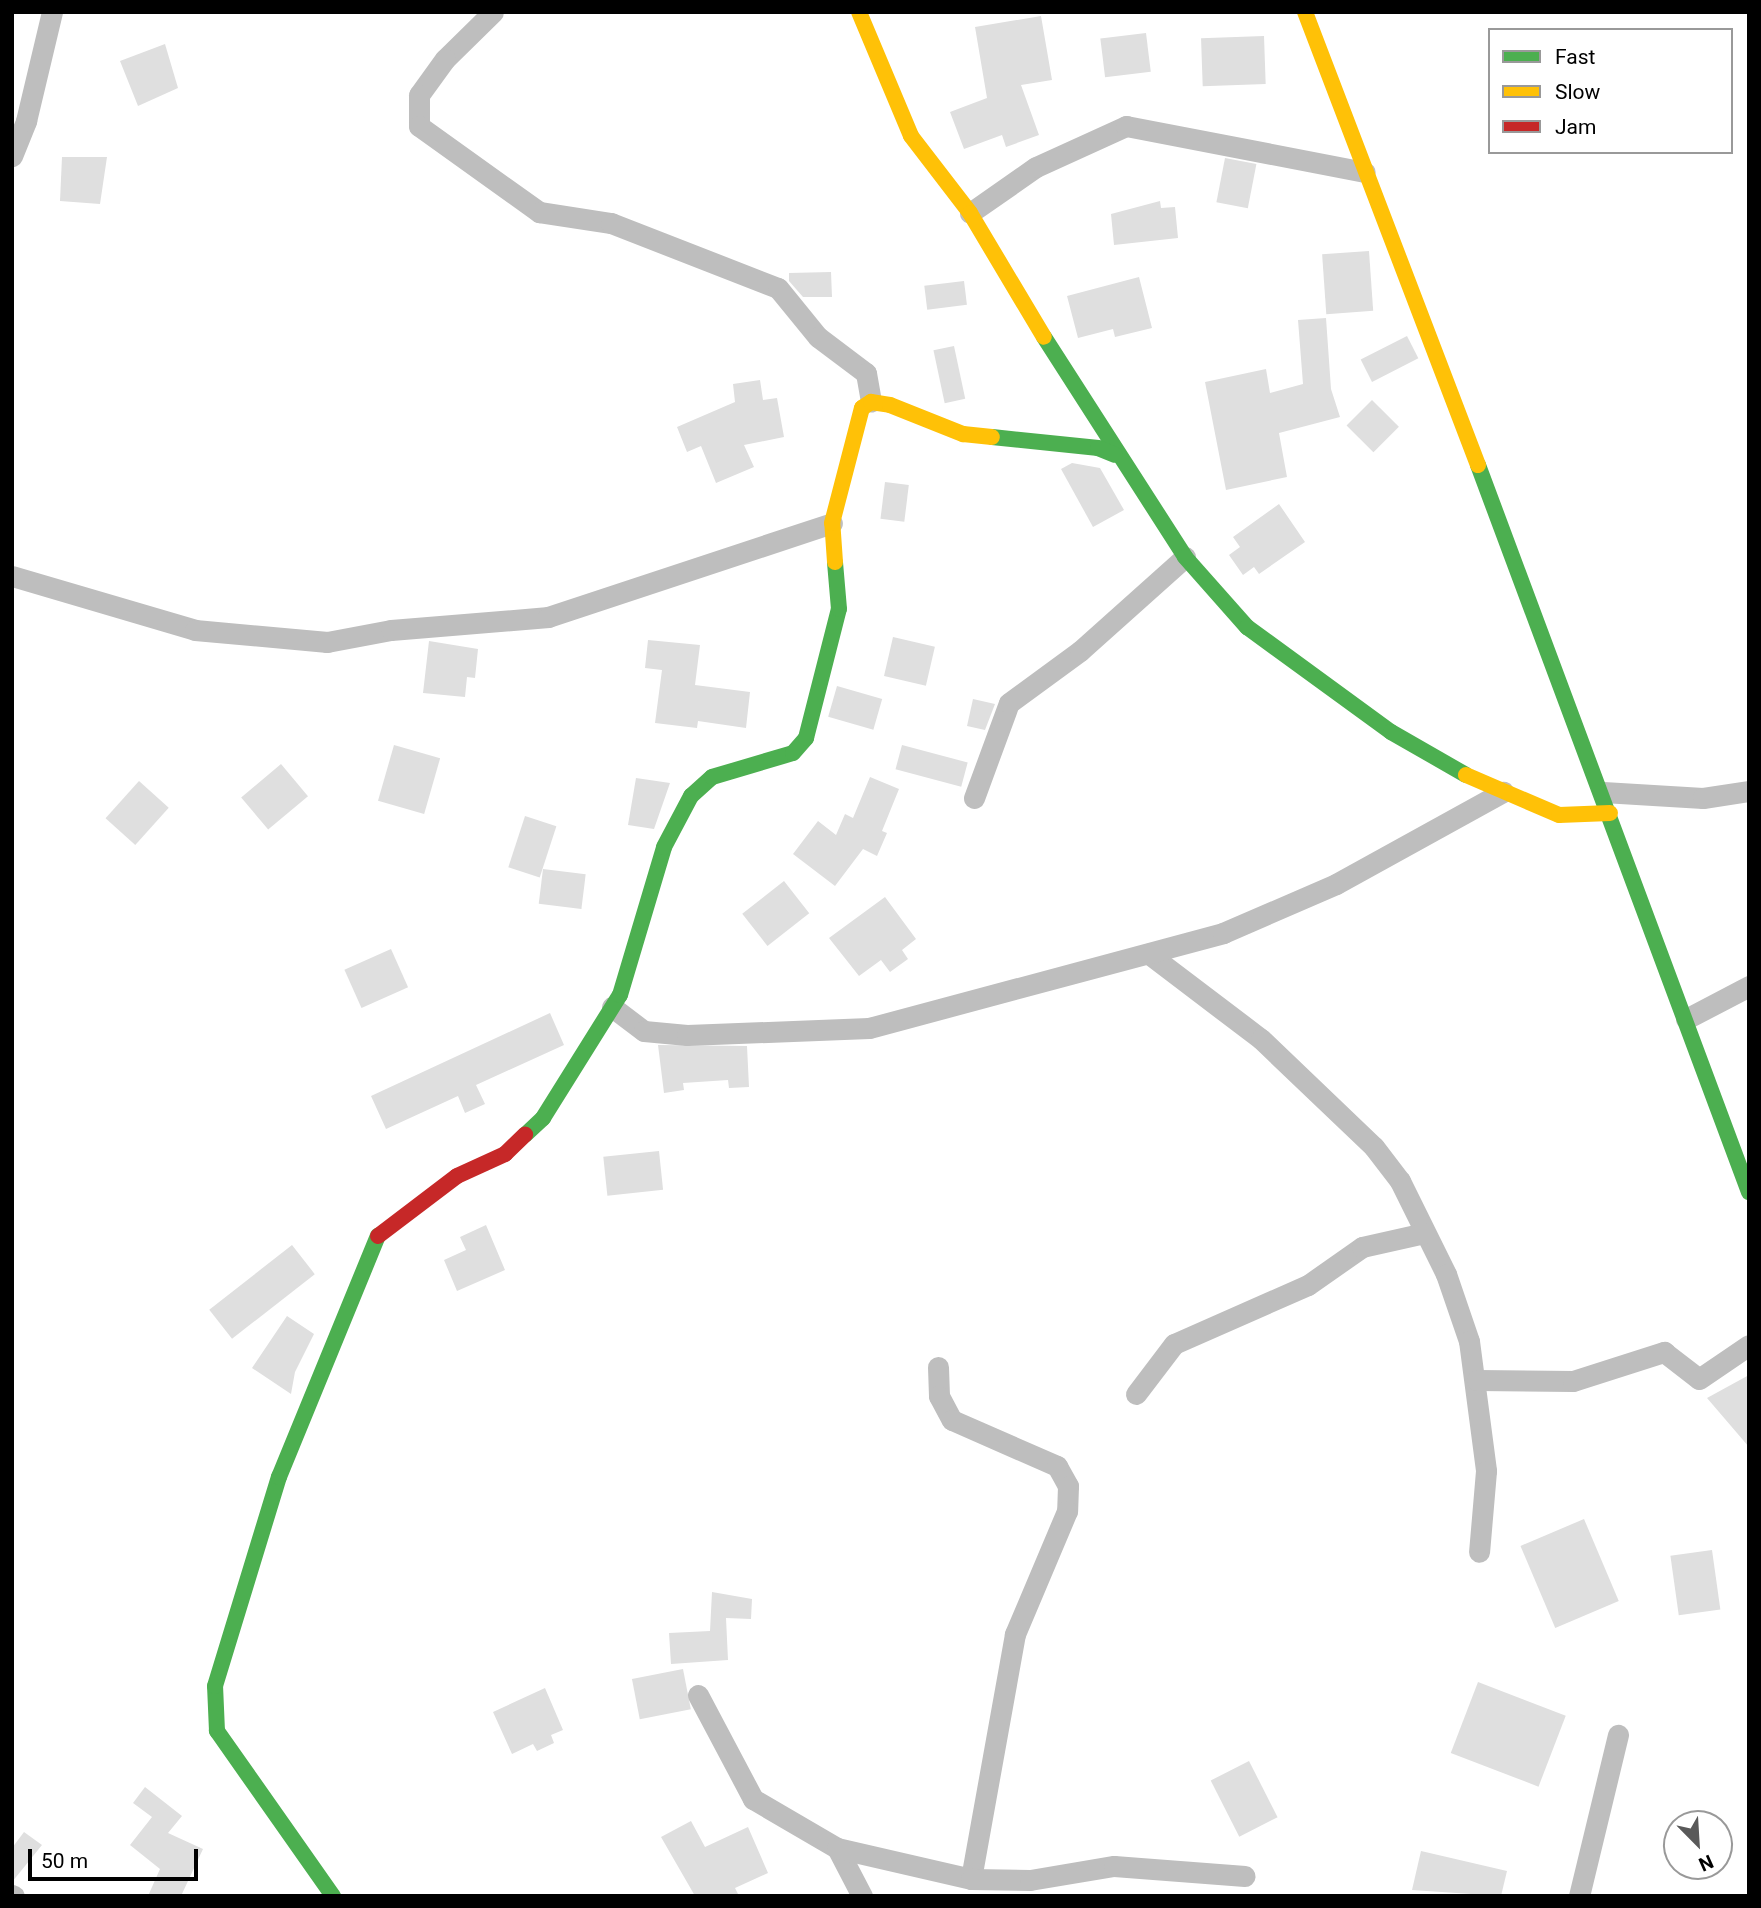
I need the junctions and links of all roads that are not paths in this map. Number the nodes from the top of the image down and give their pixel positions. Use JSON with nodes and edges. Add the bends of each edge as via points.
{"nodes":[{"id":1,"x":52,"y":12,"type":"edge"},
{"id":2,"x":493,"y":12,"type":"edge"},
{"id":3,"x":859,"y":12,"type":"edge"},
{"id":4,"x":1305,"y":12,"type":"edge"},
{"id":5,"x":12,"y":156,"type":"edge"},
{"id":6,"x":1365,"y":172,"type":"junction"},
{"id":7,"x":970,"y":213,"type":"junction"},
{"id":8,"x":871,"y":402,"type":"junction"},
{"id":9,"x":1115,"y":455,"type":"junction"},
{"id":10,"x":832,"y":523,"type":"junction"},
{"id":11,"x":1185,"y":557,"type":"junction"},
{"id":12,"x":12,"y":576,"type":"edge"},
{"id":13,"x":1503,"y":792,"type":"junction"},
{"id":14,"x":1603,"y":792,"type":"junction"},
{"id":15,"x":1749,"y":792,"type":"edge"},
{"id":16,"x":974,"y":798,"type":"dead end"},
{"id":17,"x":1611,"y":813,"type":"junction"},
{"id":18,"x":1149,"y":954,"type":"junction"},
{"id":19,"x":1749,"y":986,"type":"edge"},
{"id":20,"x":612,"y":1007,"type":"junction"},
{"id":21,"x":1686,"y":1019,"type":"junction"},
{"id":22,"x":1742,"y":1157,"type":"edge"},
{"id":23,"x":1749,"y":1192,"type":"edge"},
{"id":24,"x":1424,"y":1233,"type":"junction"},
{"id":25,"x":1749,"y":1345,"type":"edge"},
{"id":26,"x":938,"y":1367,"type":"dead end"},
{"id":27,"x":1477,"y":1380,"type":"junction"},
{"id":28,"x":1136,"y":1394,"type":"dead end"},
{"id":29,"x":1479,"y":1552,"type":"dead end"},
{"id":30,"x":698,"y":1695,"type":"dead end"},
{"id":31,"x":1618,"y":1735,"type":"dead end"},
{"id":32,"x":837,"y":1848,"type":"junction"},
{"id":33,"x":1245,"y":1876,"type":"dead end"},
{"id":34,"x":971,"y":1879,"type":"junction"},
{"id":35,"x":333,"y":1896,"type":"edge"},
{"id":36,"x":862,"y":1896,"type":"edge"},
{"id":37,"x":1579,"y":1896,"type":"edge"}],
"edges":[{"from":1,"to":5,"type":"street","via":[[26,121]]},
{"from":2,"to":8,"type":"street","via":[[445,59],[419,95],[419,126],[539,212],[611,223],[778,288],[818,337],[866,373]]},
{"from":3,"to":7,"type":"street","via":[[911,136]]},
{"from":4,"to":6,"type":"street"},
{"from":6,"to":7,"type":"street","via":[[1126,126],[1035,167]]},
{"from":6,"to":14,"type":"street"},
{"from":7,"to":9,"type":"street"},
{"from":8,"to":9,"type":"street","via":[[925,416],[962,434],[1098,448]]},
{"from":8,"to":10,"type":"street","via":[[855,423]]},
{"from":9,"to":11,"type":"street"},
{"from":10,"to":12,"type":"street","via":[[548,617],[391,630],[327,642],[195,630]]},
{"from":10,"to":20,"type":"street","via":[[838,609],[806,738],[793,753],[712,777],[691,796],[664,847],[648,912]]},
{"from":11,"to":13,"type":"street","via":[[1247,627],[1318,682],[1391,733]]},
{"from":11,"to":16,"type":"street","via":[[1080,651],[1009,703]]},
{"from":13,"to":17,"type":"street","via":[[1559,815]]},
{"from":13,"to":18,"type":"street","via":[[1336,884],[1223,933]]},
{"from":14,"to":15,"type":"street","via":[[1703,798]]},
{"from":14,"to":17,"type":"street"},
{"from":17,"to":21,"type":"street"},
{"from":18,"to":20,"type":"street","via":[[869,1028],[687,1035],[644,1031]]},
{"from":18,"to":24,"type":"street","via":[[1261,1039],[1374,1147],[1400,1181]]},
{"from":19,"to":21,"type":"street"},
{"from":20,"to":35,"type":"street","via":[[543,1118],[505,1154],[447,1182],[378,1235],[329,1344],[241,1592],[215,1686],[217,1731],[238,1768]]},
{"from":21,"to":22,"type":"street"},
{"from":22,"to":23,"type":"street"},
{"from":24,"to":27,"type":"street","via":[[1446,1274]]},
{"from":24,"to":28,"type":"street","via":[[1362,1247],[1308,1285],[1174,1344]]},
{"from":25,"to":27,"type":"street","via":[[1699,1379],[1664,1352],[1573,1381]]},
{"from":26,"to":34,"type":"street","via":[[939,1396],[952,1420],[1057,1466],[1068,1486],[1067,1511],[1015,1634]]},
{"from":27,"to":29,"type":"street","via":[[1486,1471]]},
{"from":30,"to":32,"type":"street","via":[[753,1799]]},
{"from":31,"to":37,"type":"street"},
{"from":32,"to":34,"type":"street"},
{"from":32,"to":36,"type":"street"},
{"from":33,"to":34,"type":"street","via":[[1114,1866],[1030,1880]]}]}
